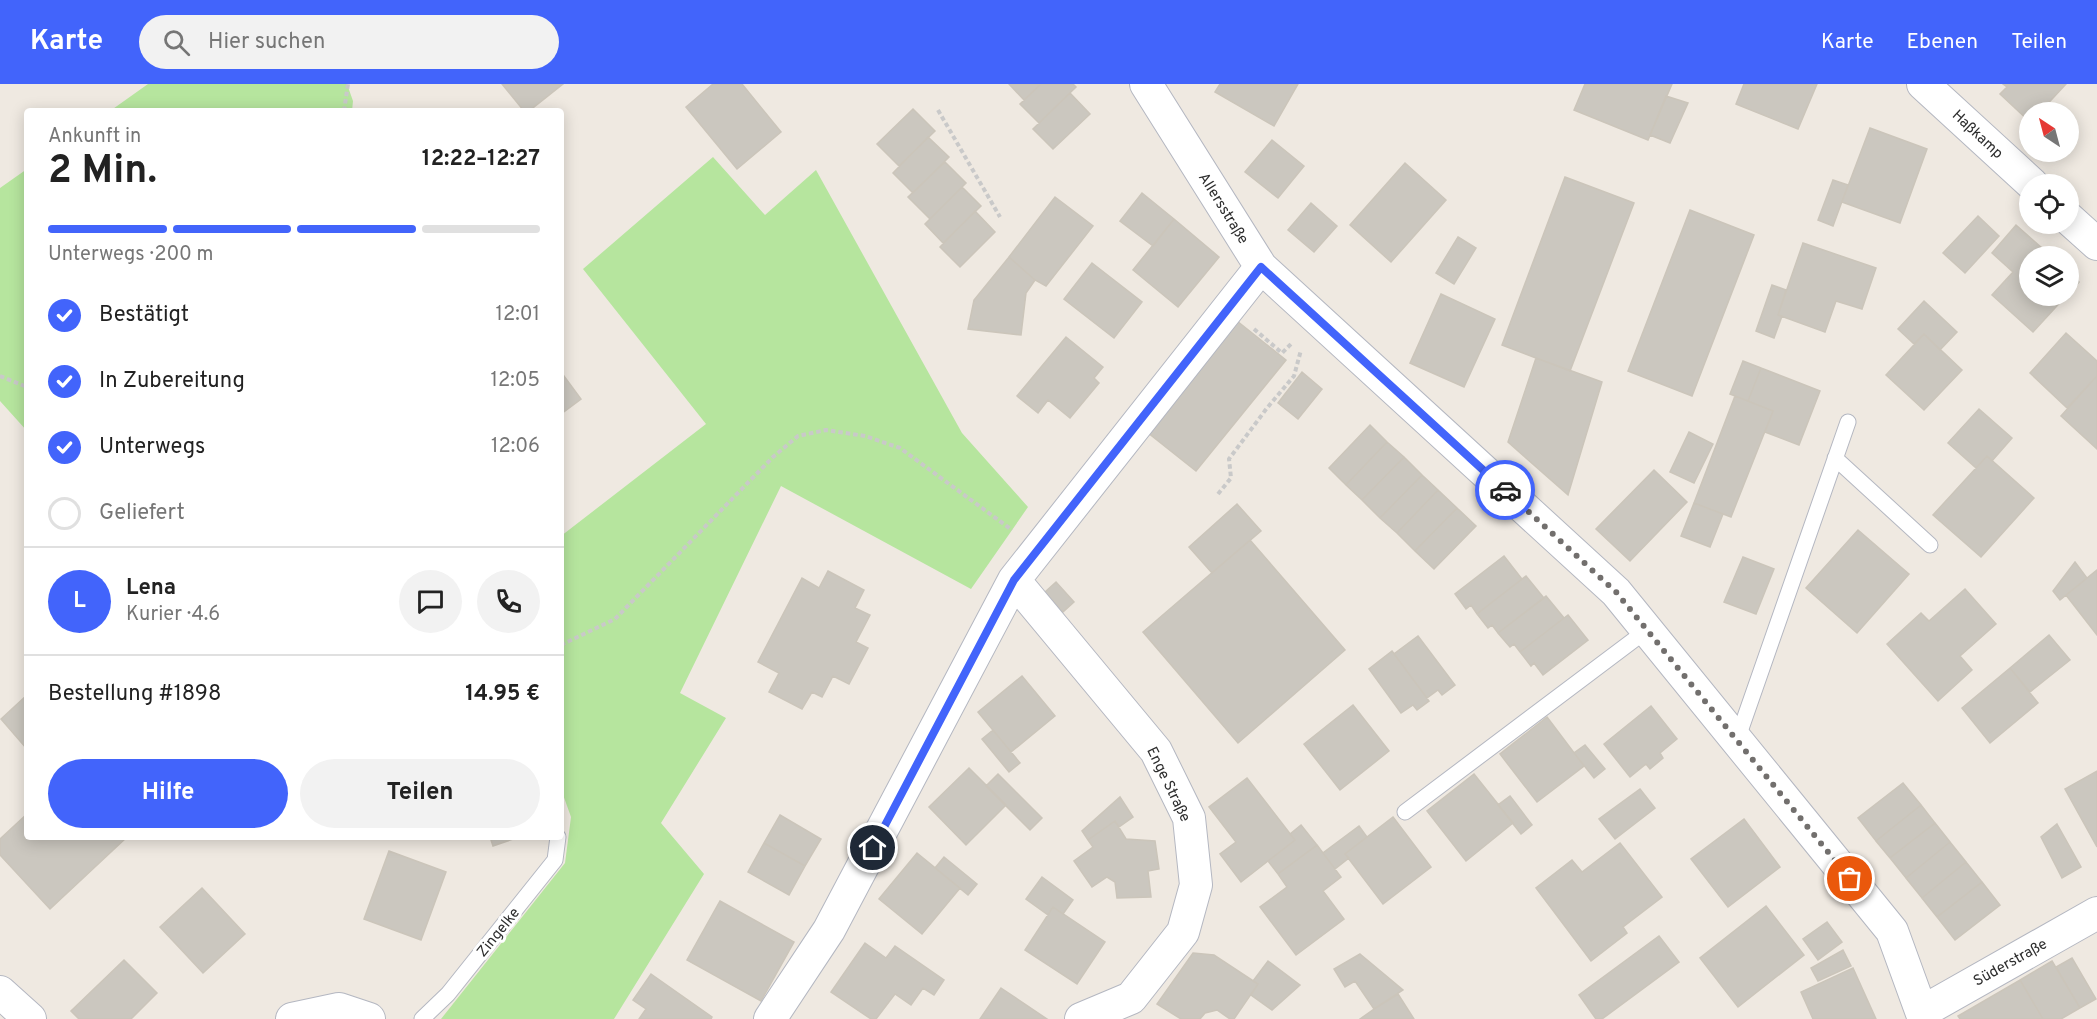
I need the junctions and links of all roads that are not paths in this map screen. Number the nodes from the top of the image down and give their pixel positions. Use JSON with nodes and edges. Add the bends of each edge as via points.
{"nodes":[{"id":1,"x":1146,"y":84,"type":"edge"},
{"id":2,"x":1924,"y":84,"type":"edge"},
{"id":3,"x":2021,"y":174,"type":"edge"},
{"id":4,"x":2079,"y":228,"type":"edge"},
{"id":5,"x":2097,"y":244,"type":"edge"},
{"id":6,"x":1261,"y":267,"type":"junction"},
{"id":7,"x":1848,"y":422,"type":"dead end"},
{"id":8,"x":1835,"y":458,"type":"junction"},
{"id":9,"x":1930,"y":545,"type":"dead end"},
{"id":10,"x":1014,"y":580,"type":"junction"},
{"id":11,"x":1647,"y":630,"type":"junction"},
{"id":12,"x":1737,"y":740,"type":"junction"},
{"id":13,"x":1405,"y":812,"type":"dead end"},
{"id":14,"x":558,"y":840,"type":"edge"},
{"id":15,"x":2097,"y":913,"type":"edge"},
{"id":16,"x":0,"y":992,"type":"edge"},
{"id":17,"x":1923,"y":1015,"type":"edge"},
{"id":18,"x":30,"y":1019,"type":"edge"},
{"id":19,"x":292,"y":1019,"type":"edge"},
{"id":20,"x":369,"y":1019,"type":"edge"},
{"id":21,"x":422,"y":1019,"type":"edge"},
{"id":22,"x":770,"y":1019,"type":"edge"},
{"id":23,"x":1081,"y":1019,"type":"edge"}],
"edges":[{"from":1,"to":6,"type":"street","name":"Allersstraße"},
{"from":2,"to":3,"type":"street","name":"Haßkamp"},
{"from":4,"to":5,"type":"street"},
{"from":6,"to":10,"type":"street"},
{"from":6,"to":11,"type":"street","name":"Allersstraße","via":[[1616,592]]},
{"from":7,"to":8,"type":"lane"},
{"from":8,"to":9,"type":"lane"},
{"from":8,"to":12,"type":"lane"},
{"from":10,"to":22,"type":"street","via":[[829,930]]},
{"from":10,"to":23,"type":"street","name":"Enge Straße","via":[[1156,751],[1189,818],[1196,885],[1183,932],[1131,998]]},
{"from":11,"to":12,"type":"street","name":"Allersstraße"},
{"from":11,"to":13,"type":"lane"},
{"from":12,"to":17,"type":"street","name":"Allersstraße","via":[[1892,931]]},
{"from":14,"to":21,"type":"lane","name":"Zingelke","via":[[555,860],[448,994]]},
{"from":15,"to":17,"type":"street","name":"Süderstraße"},
{"from":16,"to":18,"type":"street"},
{"from":19,"to":20,"type":"street","via":[[339,1009]]}]}
